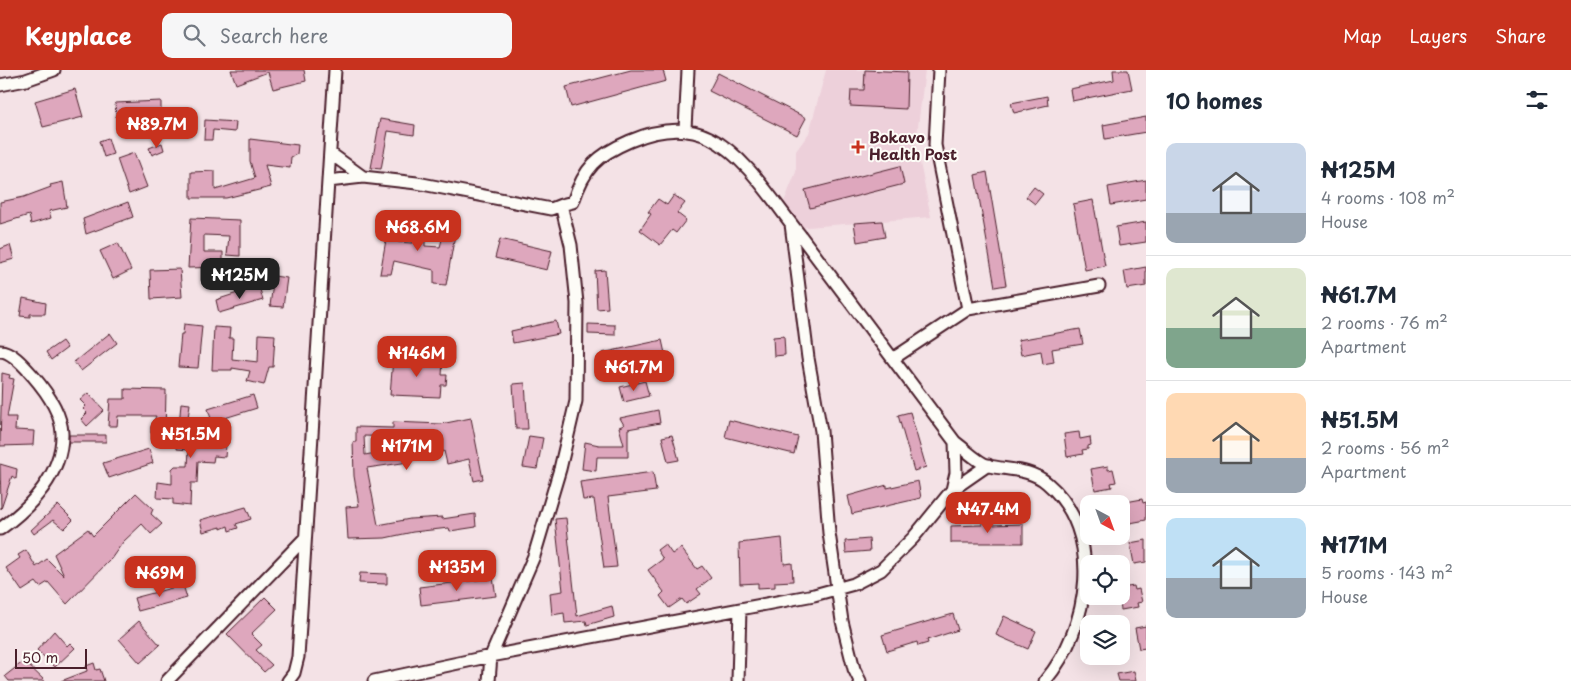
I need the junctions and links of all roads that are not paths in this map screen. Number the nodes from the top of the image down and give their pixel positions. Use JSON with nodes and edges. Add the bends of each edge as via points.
{"nodes":[{"id":1,"x":54,"y":70,"type":"edge"},
{"id":2,"x":335,"y":70,"type":"edge"},
{"id":3,"x":688,"y":70,"type":"edge"},
{"id":4,"x":939,"y":70,"type":"edge"},
{"id":5,"x":0,"y":86,"type":"edge"},
{"id":6,"x":685,"y":129,"type":"junction"},
{"id":7,"x":330,"y":153,"type":"junction"},
{"id":8,"x":363,"y":177,"type":"junction"},
{"id":9,"x":328,"y":181,"type":"junction"},
{"id":10,"x":561,"y":205,"type":"junction"},
{"id":11,"x":791,"y":224,"type":"junction"},
{"id":12,"x":1099,"y":286,"type":"dead end"},
{"id":13,"x":968,"y":309,"type":"junction"},
{"id":14,"x":0,"y":351,"type":"edge"},
{"id":15,"x":894,"y":358,"type":"junction"},
{"id":16,"x":955,"y":442,"type":"junction"},
{"id":17,"x":988,"y":466,"type":"junction"},
{"id":18,"x":952,"y":490,"type":"junction"},
{"id":19,"x":0,"y":529,"type":"edge"},
{"id":20,"x":305,"y":538,"type":"junction"},
{"id":21,"x":838,"y":590,"type":"junction"},
{"id":22,"x":740,"y":609,"type":"junction"},
{"id":23,"x":491,"y":656,"type":"junction"},
{"id":24,"x":293,"y":680,"type":"edge"},
{"id":25,"x":167,"y":681,"type":"edge"},
{"id":26,"x":374,"y":681,"type":"edge"},
{"id":27,"x":489,"y":681,"type":"edge"},
{"id":28,"x":738,"y":681,"type":"edge"},
{"id":29,"x":860,"y":681,"type":"edge"},
{"id":30,"x":1045,"y":681,"type":"edge"}],
"edges":[{"from":1,"to":5,"type":"street"},
{"from":2,"to":7,"type":"street"},
{"from":3,"to":6,"type":"street"},
{"from":4,"to":13,"type":"street","via":[[935,145]]},
{"from":6,"to":10,"type":"street","via":[[638,138],[604,153],[587,171],[573,202]]},
{"from":6,"to":11,"type":"street","via":[[710,138],[736,156]]},
{"from":7,"to":8,"type":"street"},
{"from":7,"to":9,"type":"street"},
{"from":8,"to":9,"type":"street"},
{"from":8,"to":10,"type":"street","via":[[417,183],[551,210]]},
{"from":9,"to":20,"type":"street"},
{"from":10,"to":23,"type":"street","via":[[571,245],[577,303],[576,400],[534,556]]},
{"from":11,"to":15,"type":"street"},
{"from":11,"to":21,"type":"street"},
{"from":12,"to":13,"type":"street"},
{"from":13,"to":15,"type":"street"},
{"from":14,"to":19,"type":"street","via":[[6,351],[38,382],[58,416],[62,433],[57,459],[46,485],[23,511]]},
{"from":15,"to":16,"type":"street"},
{"from":16,"to":17,"type":"street"},
{"from":16,"to":18,"type":"street","via":[[956,473]]},
{"from":17,"to":18,"type":"street"},
{"from":17,"to":30,"type":"street","via":[[1026,472],[1046,481],[1071,512],[1080,536],[1086,588],[1079,617],[1068,644]]},
{"from":18,"to":21,"type":"street","via":[[890,563],[868,578]]},
{"from":20,"to":24,"type":"street","via":[[298,657]]},
{"from":20,"to":25,"type":"street"},
{"from":21,"to":22,"type":"street"},
{"from":21,"to":29,"type":"street","via":[[848,648]]},
{"from":22,"to":23,"type":"street"},
{"from":22,"to":28,"type":"street"},
{"from":23,"to":26,"type":"street"},
{"from":23,"to":27,"type":"street"}]}
